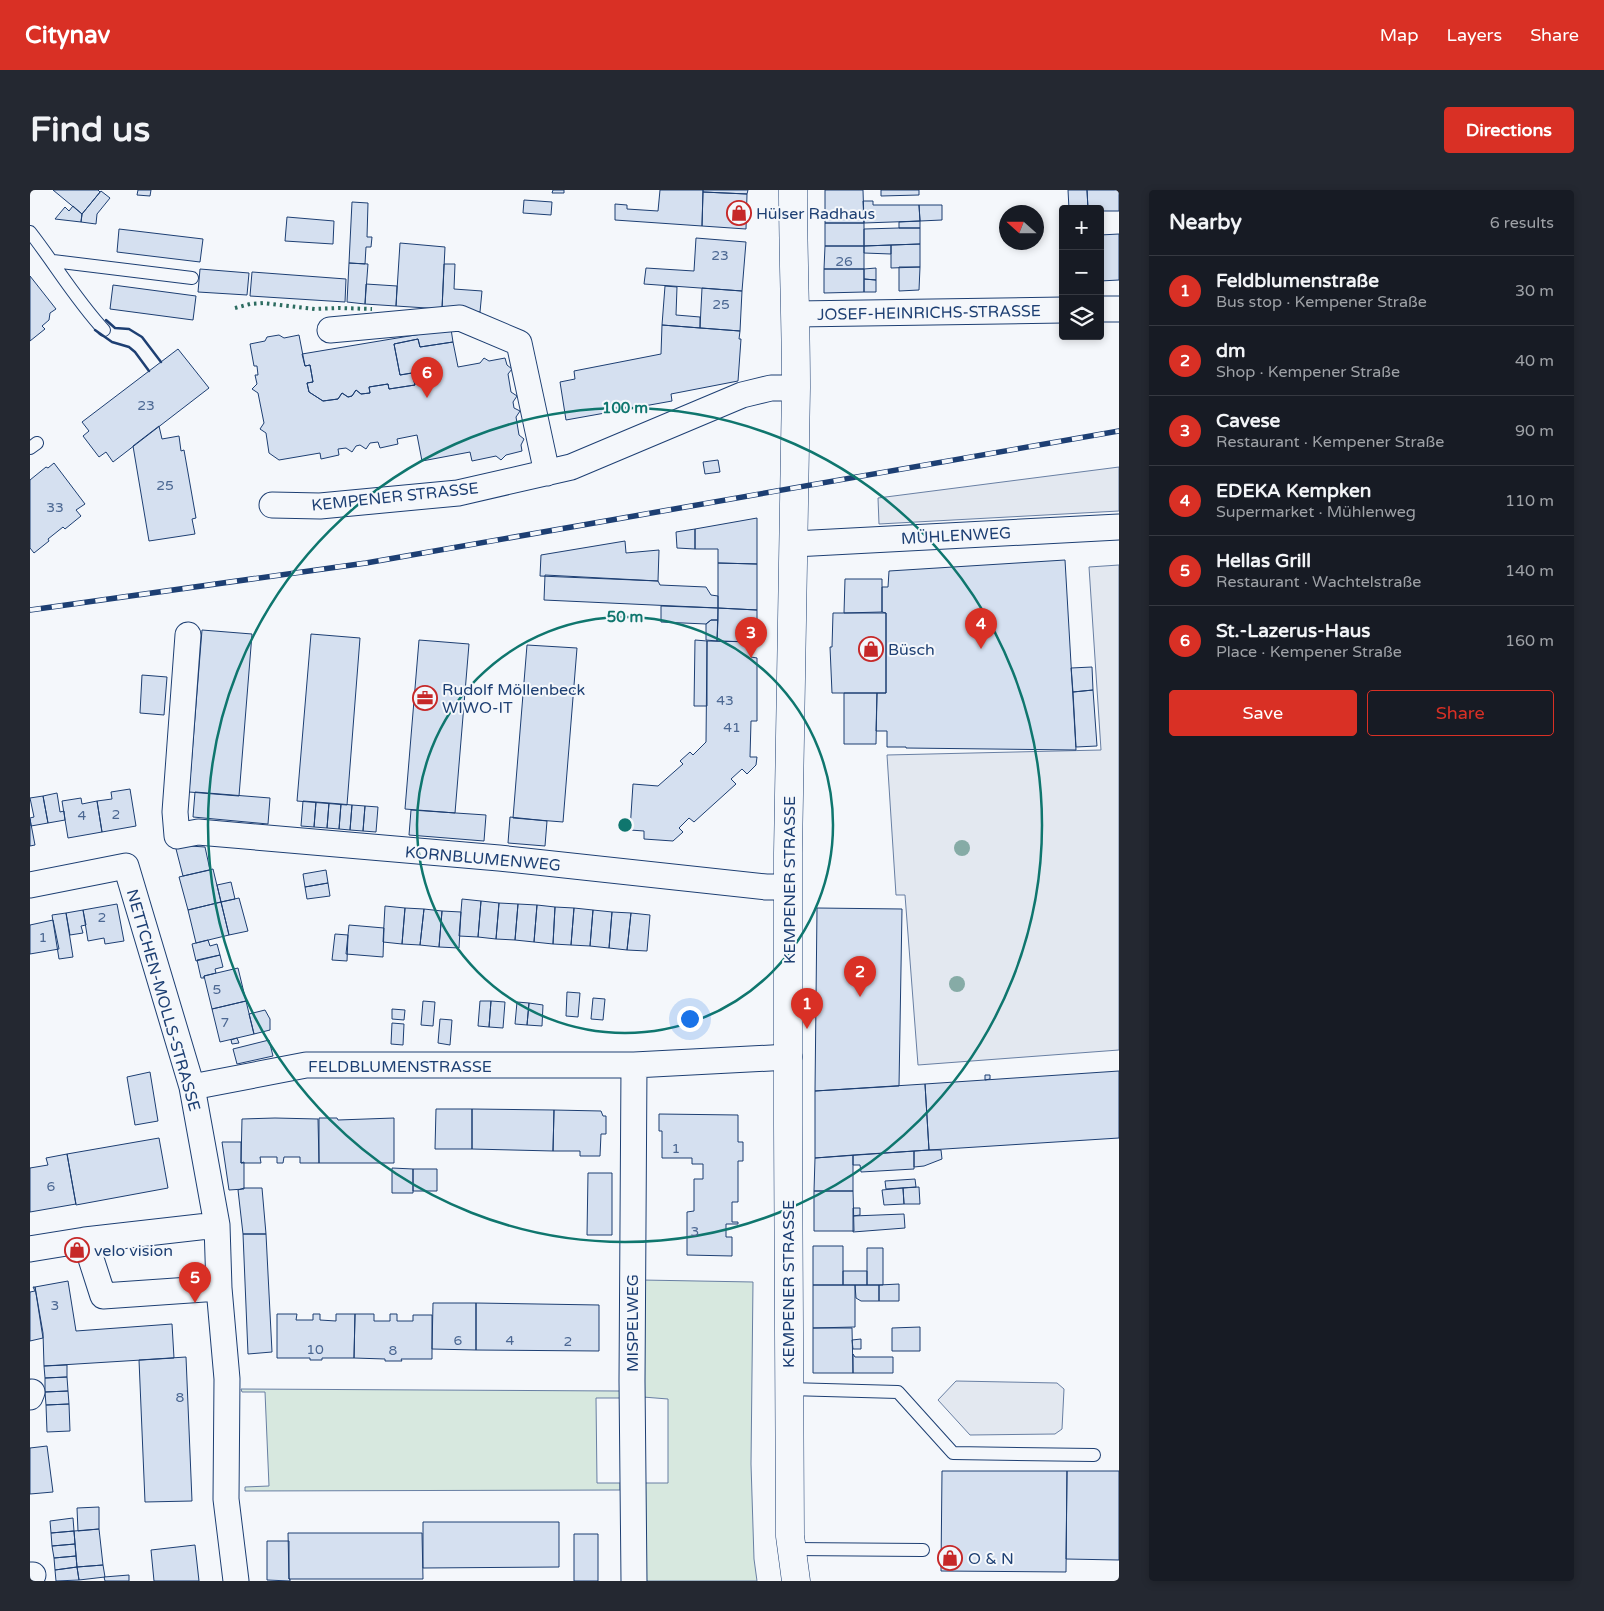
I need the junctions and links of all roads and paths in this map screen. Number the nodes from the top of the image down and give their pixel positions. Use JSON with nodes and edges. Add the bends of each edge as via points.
{"nodes":[{"id":1,"x":793,"y":190,"type":"edge"},
{"id":2,"x":30,"y":232,"type":"edge"},
{"id":3,"x":53,"y":261,"type":"junction"},
{"id":4,"x":192,"y":278,"type":"dead end"},
{"id":5,"x":1119,"y":309,"type":"edge"},
{"id":6,"x":1059,"y":310,"type":"edge"},
{"id":7,"x":1104,"y":310,"type":"edge"},
{"id":8,"x":796,"y":314,"type":"junction"},
{"id":9,"x":104,"y":330,"type":"dead end"},
{"id":10,"x":330,"y":330,"type":"dead end"},
{"id":11,"x":796,"y":388,"type":"junction"},
{"id":12,"x":547,"y":473,"type":"junction"},
{"id":13,"x":272,"y":505,"type":"dead end"},
{"id":14,"x":1119,"y":527,"type":"edge"},
{"id":15,"x":794,"y":544,"type":"junction"},
{"id":16,"x":188,"y":635,"type":"dead end"},
{"id":17,"x":30,"y":885,"type":"edge"},
{"id":18,"x":788,"y":887,"type":"junction"},
{"id":19,"x":789,"y":1058,"type":"junction"},
{"id":20,"x":634,"y":1065,"type":"junction"},
{"id":21,"x":192,"y":1087,"type":"junction"},
{"id":22,"x":217,"y":1225,"type":"junction"},
{"id":23,"x":85,"y":1240,"type":"junction"},
{"id":24,"x":30,"y":1249,"type":"edge"},
{"id":25,"x":219,"y":1288,"type":"junction"},
{"id":26,"x":789,"y":1389,"type":"junction"},
{"id":27,"x":1094,"y":1455,"type":"dead end"},
{"id":28,"x":792,"y":1549,"type":"junction"},
{"id":29,"x":923,"y":1550,"type":"dead end"},
{"id":30,"x":236,"y":1581,"type":"edge"},
{"id":31,"x":634,"y":1581,"type":"edge"},
{"id":32,"x":796,"y":1581,"type":"edge"}],
"edges":[{"from":1,"to":8,"type":"street","name":"KEMPENER STRASSE"},
{"from":2,"to":3,"type":"lane"},
{"from":3,"to":4,"type":"lane"},
{"from":3,"to":9,"type":"lane","via":[[87,312]]},
{"from":5,"to":7,"type":"street"},
{"from":6,"to":8,"type":"street","name":"JOSEF-HEINRICHS-STRASSE"},
{"from":8,"to":11,"type":"street","name":"KEMPENER STRASSE"},
{"from":10,"to":12,"type":"street","via":[[460,318],[519,343]]},
{"from":11,"to":12,"type":"street","name":"KEMPENER STRASSE","via":[[771,388],[742,395],[571,467]]},
{"from":11,"to":15,"type":"street","name":"KEMPENER STRASSE"},
{"from":12,"to":13,"type":"street","name":"KEMPENER STRASSE","via":[[458,493],[320,506]]},
{"from":14,"to":15,"type":"street","name":"MÜHLENWEG"},
{"from":15,"to":18,"type":"street","name":"KEMPENER STRASSE"},
{"from":16,"to":18,"type":"street","name":"KORNBLUMENWEG","via":[[175,812],[177,836],[198,832]]},
{"from":17,"to":21,"type":"street","name":"NETTCHEN-MOLLS-STRASSE","via":[[126,866]]},
{"from":18,"to":19,"type":"street","name":"KEMPENER STRASSE"},
{"from":19,"to":20,"type":"street","name":"FELDBLUMENSTRASSE"},
{"from":19,"to":26,"type":"street","name":"KEMPENER STRASSE"},
{"from":20,"to":21,"type":"street","name":"FELDBLUMENSTRASSE","via":[[306,1065]]},
{"from":20,"to":31,"type":"street","name":"MISPELWEG"},
{"from":21,"to":22,"type":"street","name":"NETTCHEN-MOLLS-STRASSE"},
{"from":22,"to":23,"type":"street"},
{"from":22,"to":25,"type":"street","name":"NETTCHEN-MOLLS-STRASSE"},
{"from":23,"to":24,"type":"street"},
{"from":23,"to":25,"type":"street","via":[[103,1296]]},
{"from":25,"to":30,"type":"street","name":"NETTCHEN-MOLLS-STRASSE","via":[[227,1379],[226,1500]]},
{"from":26,"to":27,"type":"lane","via":[[898,1392],[953,1453]]},
{"from":26,"to":28,"type":"street","name":"KEMPENER STRASSE"},
{"from":28,"to":29,"type":"lane"},
{"from":28,"to":32,"type":"street","name":"KEMPENER STRASSE"}]}
